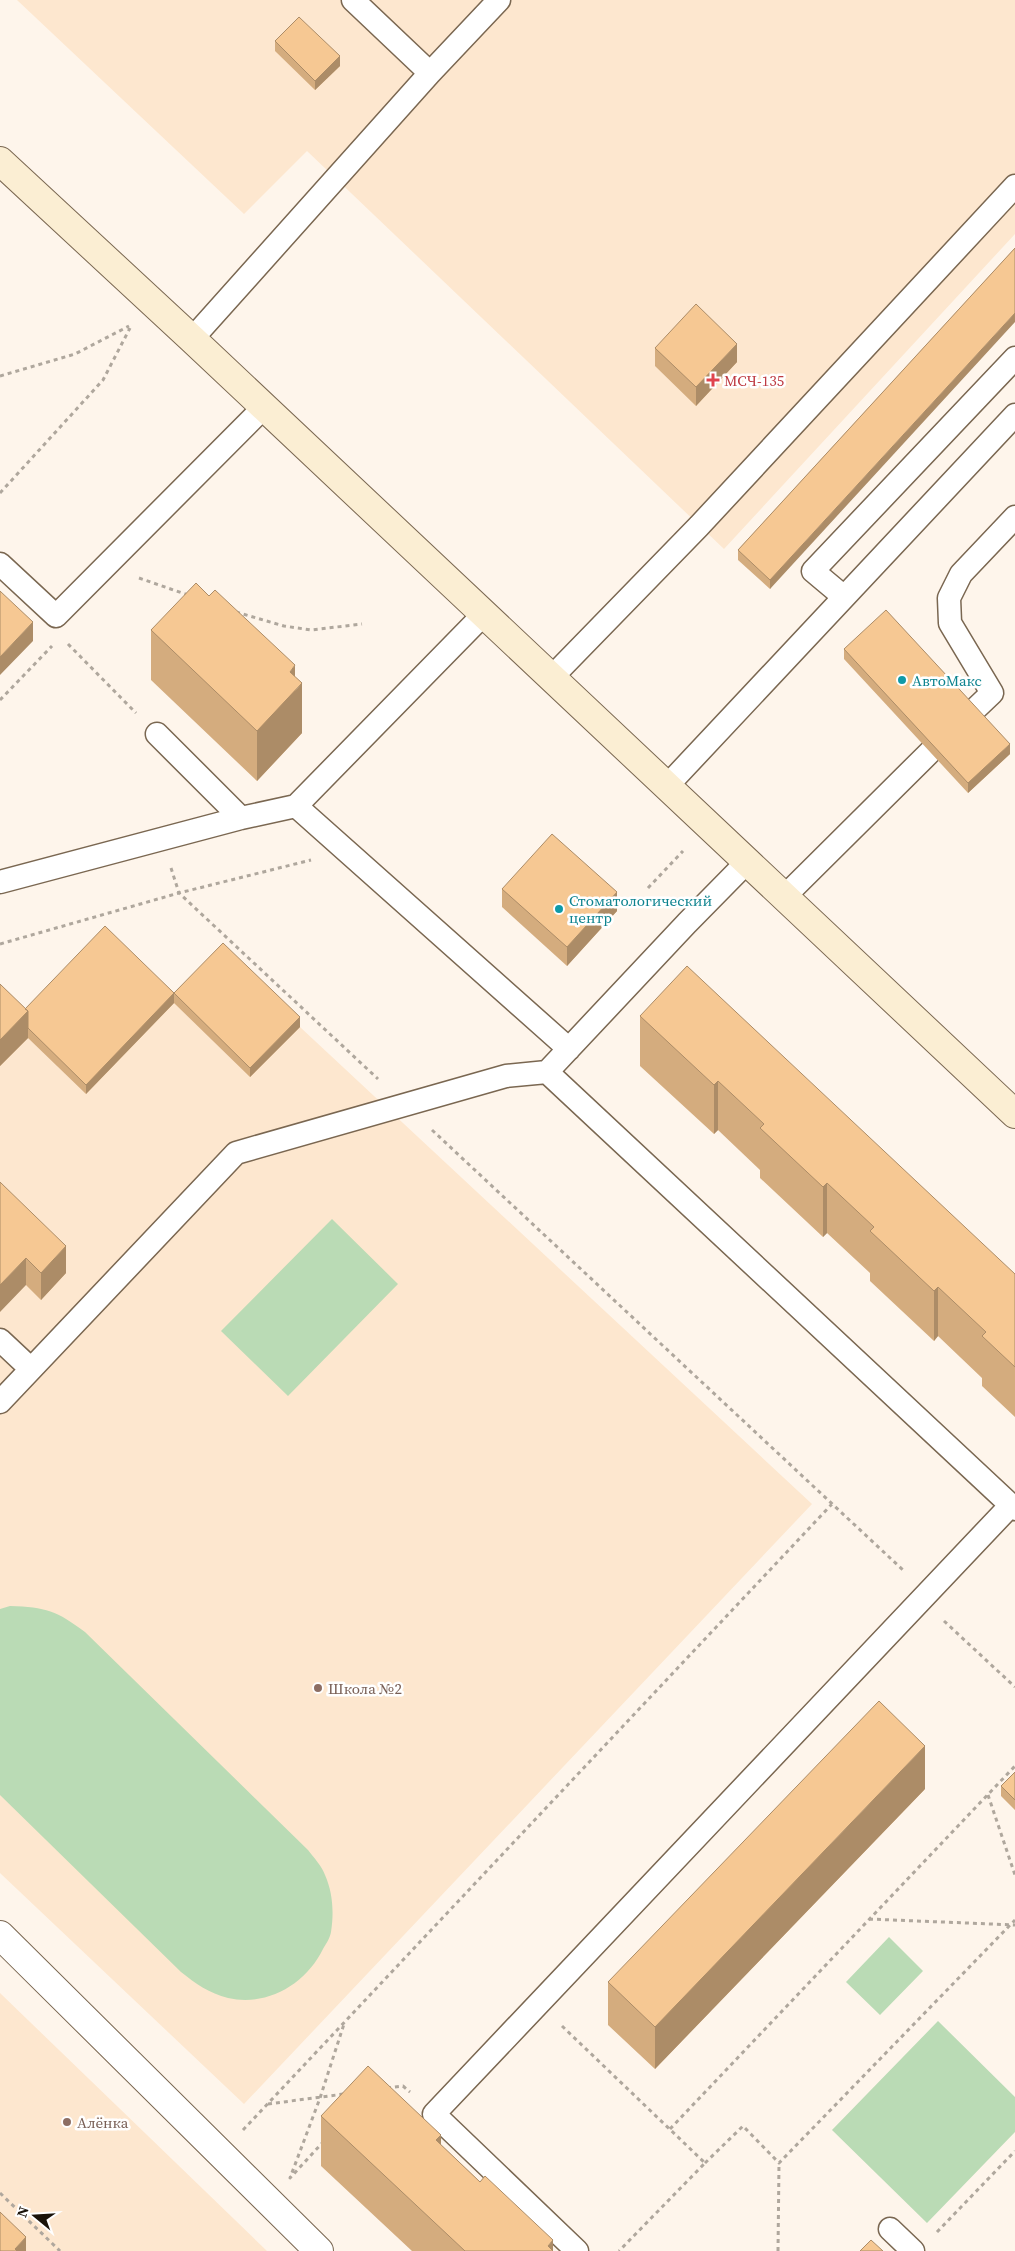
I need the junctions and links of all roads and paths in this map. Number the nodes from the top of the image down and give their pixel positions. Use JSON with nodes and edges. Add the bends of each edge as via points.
{"nodes":[{"id":1,"x":353,"y":0,"type":"edge"},
{"id":2,"x":499,"y":0,"type":"edge"},
{"id":3,"x":430,"y":73,"type":"junction"},
{"id":4,"x":0,"y":161,"type":"edge"},
{"id":5,"x":1015,"y":186,"type":"edge"},
{"id":6,"x":192,"y":339,"type":"junction"},
{"id":7,"x":1015,"y":358,"type":"edge"},
{"id":8,"x":0,"y":376,"type":"edge"},
{"id":9,"x":264,"y":407,"type":"junction"},
{"id":10,"x":1015,"y":415,"type":"edge"},
{"id":11,"x":0,"y":493,"type":"edge"},
{"id":12,"x":1015,"y":517,"type":"edge"},
{"id":13,"x":0,"y":564,"type":"edge"},
{"id":14,"x":105,"y":567,"type":"junction"},
{"id":15,"x":844,"y":597,"type":"junction"},
{"id":16,"x":198,"y":598,"type":"edge"},
{"id":17,"x":234,"y":611,"type":"edge"},
{"id":18,"x":484,"y":614,"type":"junction"},
{"id":19,"x":362,"y":624,"type":"dead end"},
{"id":20,"x":54,"y":644,"type":"dead end"},
{"id":21,"x":79,"y":655,"type":"dead end"},
{"id":22,"x":552,"y":678,"type":"junction"},
{"id":23,"x":0,"y":700,"type":"edge"},
{"id":24,"x":158,"y":734,"type":"joint"},
{"id":25,"x":667,"y":786,"type":"junction"},
{"id":26,"x":296,"y":806,"type":"junction"},
{"id":27,"x":241,"y":818,"type":"junction"},
{"id":28,"x":161,"y":839,"type":"junction"},
{"id":29,"x":346,"y":851,"type":"junction"},
{"id":30,"x":683,"y":851,"type":"dead end"},
{"id":31,"x":747,"y":862,"type":"junction"},
{"id":32,"x":0,"y":882,"type":"edge"},
{"id":33,"x":648,"y":888,"type":"dead end"},
{"id":34,"x":179,"y":893,"type":"junction"},
{"id":35,"x":784,"y":897,"type":"junction"},
{"id":36,"x":0,"y":944,"type":"edge"},
{"id":37,"x":569,"y":1049,"type":"junction"},
{"id":38,"x":547,"y":1072,"type":"junction"},
{"id":39,"x":405,"y":1105,"type":"junction"},
{"id":40,"x":1015,"y":1114,"type":"edge"},
{"id":41,"x":0,"y":1340,"type":"edge"},
{"id":42,"x":31,"y":1368,"type":"junction"},
{"id":43,"x":0,"y":1402,"type":"edge"},
{"id":44,"x":832,"y":1504,"type":"junction"},
{"id":45,"x":1013,"y":1507,"type":"edge"},
{"id":46,"x":925,"y":1596,"type":"junction"},
{"id":47,"x":1015,"y":1687,"type":"edge"},
{"id":48,"x":1015,"y":1766,"type":"edge"},
{"id":49,"x":988,"y":1795,"type":"junction"},
{"id":50,"x":1015,"y":1875,"type":"edge"},
{"id":51,"x":869,"y":1919,"type":"junction"},
{"id":52,"x":1015,"y":1920,"type":"edge"},
{"id":53,"x":1013,"y":1925,"type":"edge"},
{"id":54,"x":0,"y":1934,"type":"edge"},
{"id":55,"x":539,"y":2004,"type":"junction"},
{"id":56,"x":344,"y":2022,"type":"junction"},
{"id":57,"x":378,"y":2089,"type":"edge"},
{"id":58,"x":353,"y":2093,"type":"edge"},
{"id":59,"x":320,"y":2098,"type":"junction"},
{"id":60,"x":267,"y":2104,"type":"junction"},
{"id":61,"x":434,"y":2114,"type":"junction"},
{"id":62,"x":670,"y":2129,"type":"junction"},
{"id":63,"x":241,"y":2132,"type":"dead end"},
{"id":64,"x":330,"y":2134,"type":"edge"},
{"id":65,"x":1015,"y":2150,"type":"edge"},
{"id":66,"x":705,"y":2163,"type":"junction"},
{"id":67,"x":779,"y":2163,"type":"junction"},
{"id":68,"x":0,"y":2193,"type":"edge"},
{"id":69,"x":890,"y":2229,"type":"dead end"},
{"id":70,"x":933,"y":2237,"type":"dead end"},
{"id":71,"x":60,"y":2251,"type":"edge"},
{"id":72,"x":319,"y":2251,"type":"edge"},
{"id":73,"x":577,"y":2251,"type":"edge"},
{"id":74,"x":619,"y":2251,"type":"edge"},
{"id":75,"x":778,"y":2251,"type":"edge"},
{"id":76,"x":914,"y":2251,"type":"edge"}],
"edges":[{"from":1,"to":3,"type":"lane"},
{"from":2,"to":3,"type":"lane"},
{"from":3,"to":6,"type":"lane"},
{"from":4,"to":6,"type":"street"},
{"from":5,"to":22,"type":"lane","via":[[706,519]]},
{"from":6,"to":9,"type":"street"},
{"from":7,"to":15,"type":"lane","via":[[812,571]]},
{"from":8,"to":11,"type":"path","via":[[75,354],[131,325],[103,380]]},
{"from":9,"to":14,"type":"lane"},
{"from":9,"to":18,"type":"street"},
{"from":10,"to":15,"type":"lane"},
{"from":12,"to":35,"type":"lane","via":[[961,574],[950,598],[950,623],[992,693]]},
{"from":13,"to":14,"type":"lane","via":[[56,616]]},
{"from":14,"to":16,"type":"path"},
{"from":15,"to":25,"type":"lane"},
{"from":17,"to":19,"type":"path","via":[[284,626],[312,630]]},
{"from":18,"to":22,"type":"street"},
{"from":18,"to":26,"type":"lane"},
{"from":20,"to":23,"type":"path"},
{"from":21,"to":24,"type":"path"},
{"from":22,"to":25,"type":"street"},
{"from":24,"to":27,"type":"lane"},
{"from":25,"to":31,"type":"street"},
{"from":26,"to":27,"type":"lane"},
{"from":26,"to":29,"type":"lane"},
{"from":27,"to":28,"type":"lane"},
{"from":28,"to":32,"type":"lane"},
{"from":28,"to":34,"type":"path"},
{"from":29,"to":34,"type":"path"},
{"from":29,"to":37,"type":"lane"},
{"from":30,"to":33,"type":"path"},
{"from":31,"to":35,"type":"street"},
{"from":31,"to":37,"type":"lane"},
{"from":34,"to":36,"type":"path"},
{"from":34,"to":39,"type":"path"},
{"from":35,"to":40,"type":"street"},
{"from":37,"to":38,"type":"lane"},
{"from":38,"to":39,"type":"lane","via":[[506,1076]]},
{"from":38,"to":45,"type":"lane"},
{"from":39,"to":42,"type":"lane","via":[[236,1152]]},
{"from":39,"to":44,"type":"path"},
{"from":41,"to":42,"type":"lane"},
{"from":42,"to":43,"type":"lane"},
{"from":44,"to":46,"type":"path","via":[[908,1574]]},
{"from":44,"to":56,"type":"path"},
{"from":45,"to":46,"type":"lane"},
{"from":46,"to":47,"type":"path","via":[[942,1619]]},
{"from":46,"to":55,"type":"lane"},
{"from":48,"to":49,"type":"path"},
{"from":49,"to":50,"type":"path"},
{"from":49,"to":51,"type":"path"},
{"from":51,"to":53,"type":"path"},
{"from":51,"to":62,"type":"path"},
{"from":52,"to":53,"type":"path"},
{"from":53,"to":67,"type":"path"},
{"from":54,"to":72,"type":"street"},
{"from":55,"to":61,"type":"lane"},
{"from":55,"to":62,"type":"path"},
{"from":56,"to":59,"type":"path"},
{"from":56,"to":60,"type":"path"},
{"from":57,"to":61,"type":"path","via":[[404,2086]]},
{"from":58,"to":59,"type":"path"},
{"from":59,"to":60,"type":"path"},
{"from":59,"to":64,"type":"path","via":[[290,2178]]},
{"from":60,"to":63,"type":"path"},
{"from":61,"to":73,"type":"lane"},
{"from":62,"to":66,"type":"path"},
{"from":65,"to":70,"type":"path"},
{"from":66,"to":67,"type":"path","via":[[743,2126]]},
{"from":66,"to":74,"type":"path"},
{"from":67,"to":75,"type":"path"},
{"from":68,"to":71,"type":"path"},
{"from":69,"to":76,"type":"lane"}]}
